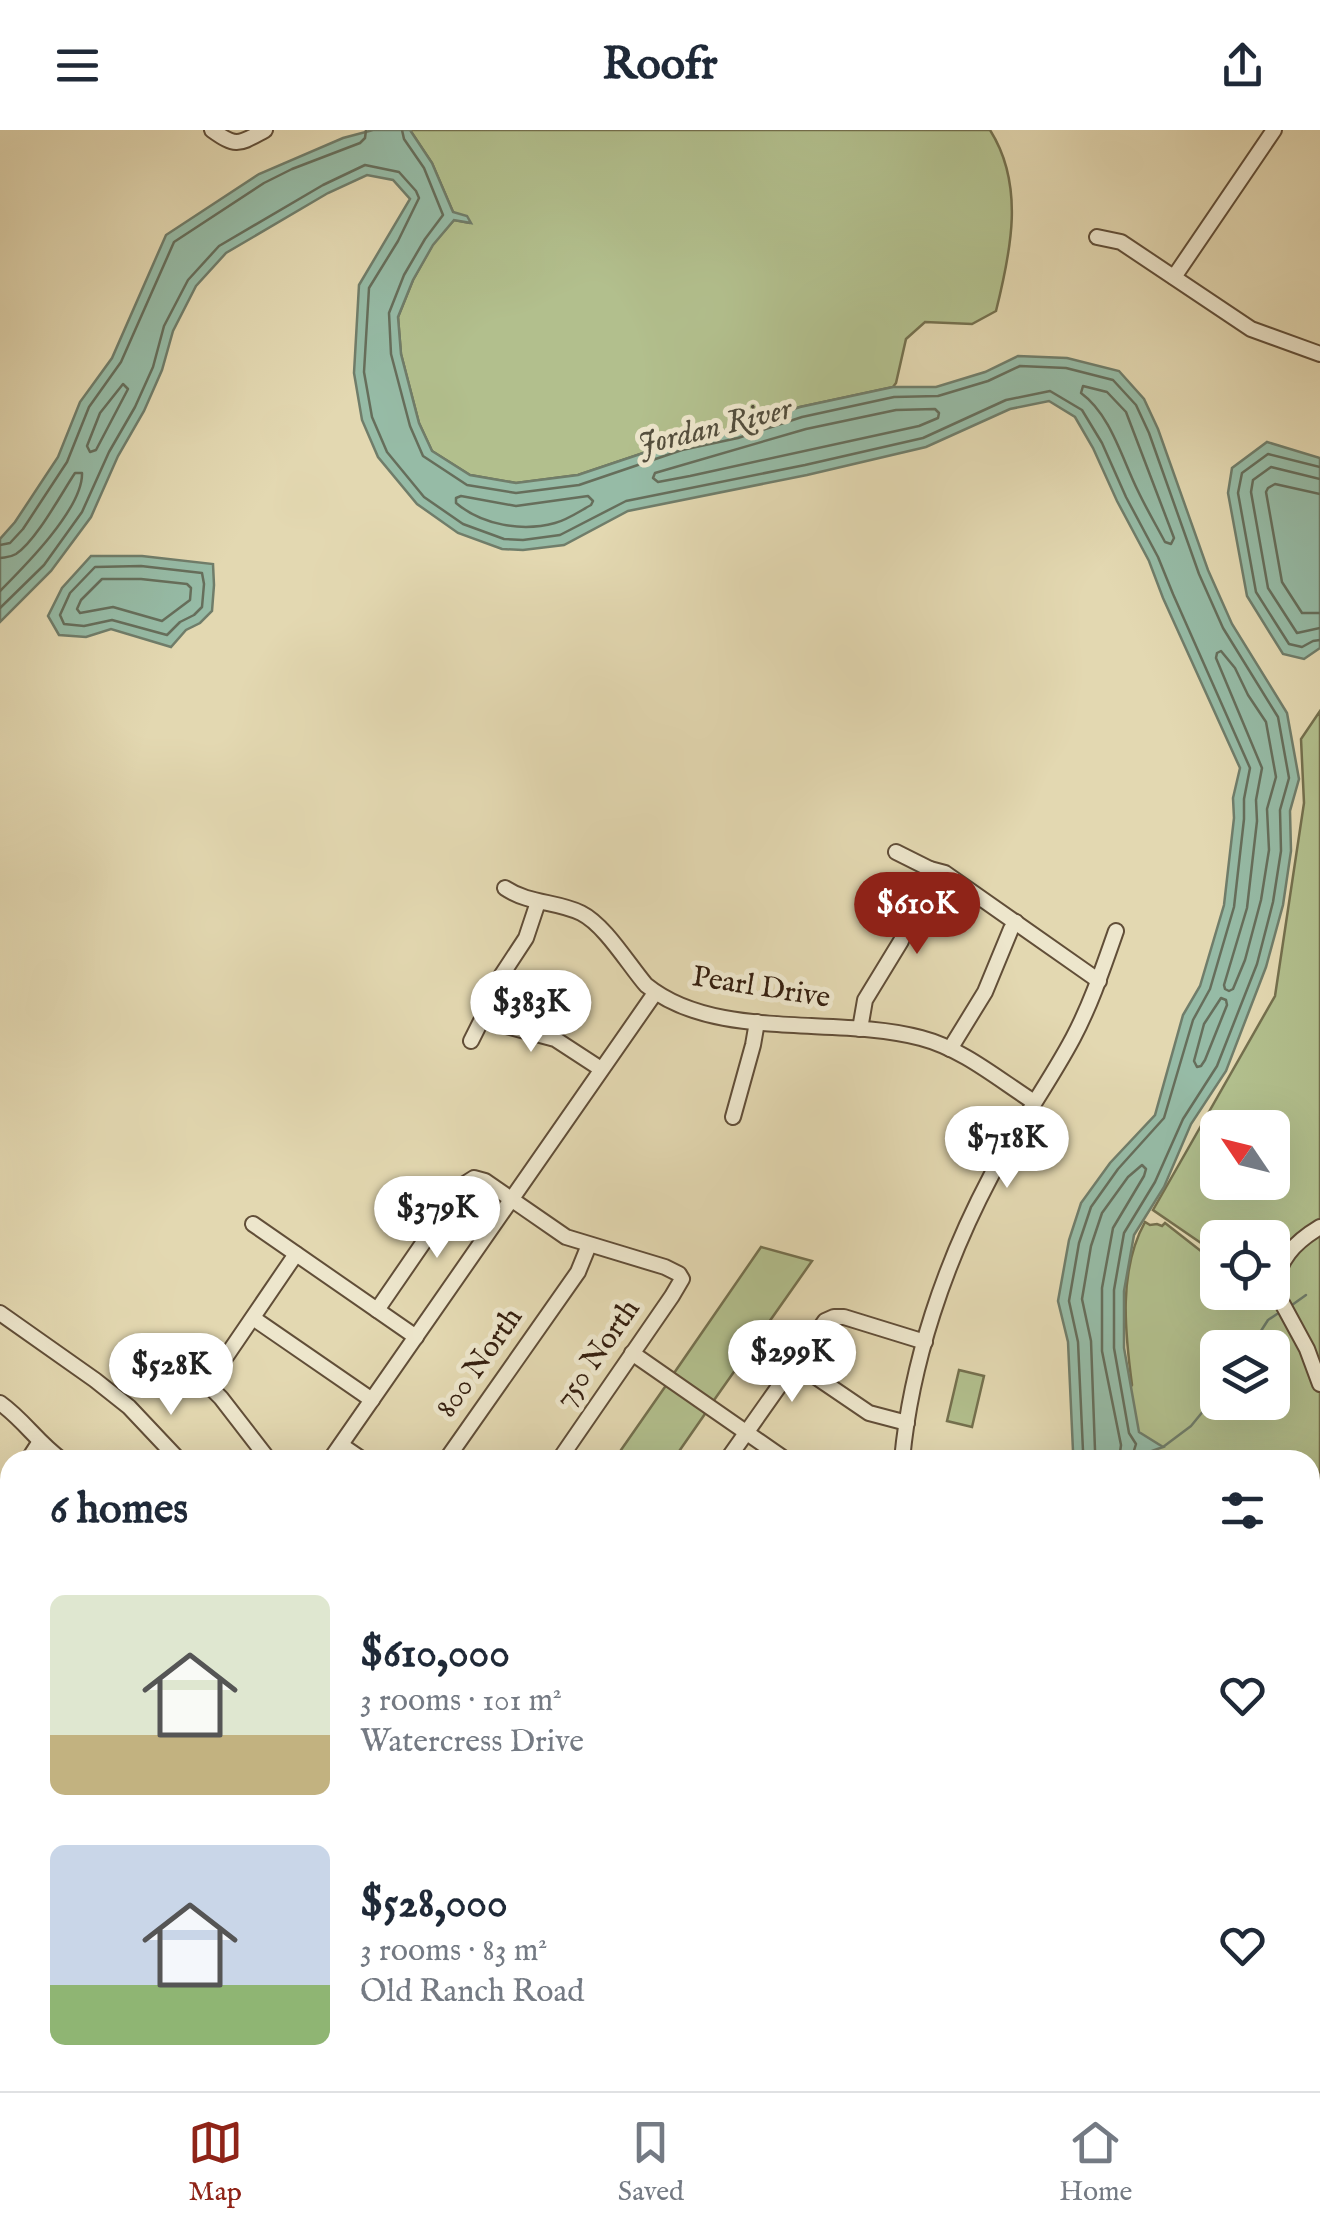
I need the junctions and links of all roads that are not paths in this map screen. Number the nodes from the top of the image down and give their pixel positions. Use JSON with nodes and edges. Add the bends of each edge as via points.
{"nodes":[{"id":1,"x":212,"y":130,"type":"edge"},
{"id":2,"x":265,"y":130,"type":"edge"},
{"id":3,"x":1274,"y":130,"type":"edge"},
{"id":4,"x":1097,"y":237,"type":"dead end"},
{"id":5,"x":1174,"y":276,"type":"junction"},
{"id":6,"x":1320,"y":354,"type":"edge"},
{"id":7,"x":896,"y":852,"type":"dead end"},
{"id":8,"x":930,"y":869,"type":"junction"},
{"id":9,"x":505,"y":888,"type":"dead end"},
{"id":10,"x":538,"y":902,"type":"junction"},
{"id":11,"x":1016,"y":922,"type":"junction"},
{"id":12,"x":1116,"y":931,"type":"dead end"},
{"id":13,"x":1098,"y":981,"type":"junction"},
{"id":14,"x":655,"y":993,"type":"junction"},
{"id":15,"x":484,"y":1018,"type":"junction"},
{"id":16,"x":758,"y":1022,"type":"junction"},
{"id":17,"x":860,"y":1030,"type":"junction"},
{"id":18,"x":471,"y":1041,"type":"dead end"},
{"id":19,"x":950,"y":1048,"type":"junction"},
{"id":20,"x":601,"y":1070,"type":"junction"},
{"id":21,"x":1034,"y":1102,"type":"junction"},
{"id":22,"x":733,"y":1117,"type":"dead end"},
{"id":23,"x":511,"y":1199,"type":"junction"},
{"id":24,"x":253,"y":1224,"type":"dead end"},
{"id":25,"x":1320,"y":1227,"type":"edge"},
{"id":26,"x":589,"y":1246,"type":"junction"},
{"id":27,"x":296,"y":1254,"type":"junction"},
{"id":28,"x":377,"y":1310,"type":"junction"},
{"id":29,"x":0,"y":1314,"type":"edge"},
{"id":30,"x":252,"y":1318,"type":"junction"},
{"id":31,"x":416,"y":1337,"type":"junction"},
{"id":32,"x":925,"y":1342,"type":"junction"},
{"id":33,"x":170,"y":1346,"type":"dead end"},
{"id":34,"x":632,"y":1354,"type":"junction"},
{"id":35,"x":794,"y":1362,"type":"junction"},
{"id":36,"x":208,"y":1383,"type":"junction"},
{"id":37,"x":1320,"y":1384,"type":"edge"},
{"id":38,"x":372,"y":1400,"type":"junction"},
{"id":39,"x":0,"y":1403,"type":"edge"},
{"id":40,"x":907,"y":1423,"type":"junction"},
{"id":41,"x":746,"y":1432,"type":"junction"},
{"id":42,"x":40,"y":1443,"type":"junction"},
{"id":43,"x":341,"y":1445,"type":"junction"},
{"id":44,"x":35,"y":1450,"type":"edge"},
{"id":45,"x":49,"y":1450,"type":"edge"},
{"id":46,"x":170,"y":1450,"type":"edge"},
{"id":47,"x":262,"y":1450,"type":"edge"},
{"id":48,"x":337,"y":1450,"type":"edge"},
{"id":49,"x":348,"y":1450,"type":"edge"},
{"id":50,"x":453,"y":1450,"type":"edge"},
{"id":51,"x":566,"y":1450,"type":"edge"},
{"id":52,"x":734,"y":1450,"type":"edge"},
{"id":53,"x":772,"y":1450,"type":"edge"},
{"id":54,"x":903,"y":1450,"type":"edge"}],
"edges":[{"from":1,"to":2,"type":"street","via":[[239,144]]},
{"from":3,"to":5,"type":"street"},
{"from":4,"to":5,"type":"street","via":[[1122,242]]},
{"from":5,"to":6,"type":"street","via":[[1251,329]]},
{"from":7,"to":8,"type":"street"},
{"from":8,"to":11,"type":"street"},
{"from":8,"to":17,"type":"street","via":[[897,949],[868,995]]},
{"from":9,"to":10,"type":"street","name":"Pearl Drive"},
{"from":10,"to":14,"type":"street","name":"Pearl Drive","via":[[592,919]]},
{"from":10,"to":15,"type":"street","via":[[526,938],[482,1005]]},
{"from":11,"to":13,"type":"street"},
{"from":11,"to":19,"type":"street","via":[[985,992]]},
{"from":12,"to":13,"type":"street"},
{"from":13,"to":21,"type":"street"},
{"from":14,"to":16,"type":"street","name":"Pearl Drive","via":[[696,1012]]},
{"from":14,"to":20,"type":"street"},
{"from":15,"to":18,"type":"street"},
{"from":15,"to":20,"type":"street","via":[[556,1039]]},
{"from":16,"to":17,"type":"street","name":"Pearl Drive"},
{"from":16,"to":22,"type":"street"},
{"from":17,"to":19,"type":"street","name":"Pearl Drive"},
{"from":19,"to":21,"type":"street","name":"Pearl Drive"},
{"from":20,"to":23,"type":"street"},
{"from":21,"to":32,"type":"street","via":[[970,1217]]},
{"from":23,"to":26,"type":"street"},
{"from":23,"to":28,"type":"street","via":[[485,1181],[463,1185]]},
{"from":23,"to":31,"type":"street"},
{"from":24,"to":27,"type":"street"},
{"from":25,"to":37,"type":"street","via":[[1286,1256],[1274,1290]]},
{"from":26,"to":34,"type":"street","name":"750 North","via":[[682,1278]]},
{"from":26,"to":50,"type":"street","name":"800 North","via":[[578,1272]]},
{"from":27,"to":28,"type":"street"},
{"from":27,"to":30,"type":"street"},
{"from":28,"to":31,"type":"street"},
{"from":29,"to":46,"type":"street","via":[[129,1407]]},
{"from":30,"to":36,"type":"street"},
{"from":30,"to":38,"type":"street"},
{"from":31,"to":38,"type":"street"},
{"from":32,"to":35,"type":"street","via":[[834,1317]]},
{"from":32,"to":40,"type":"street"},
{"from":33,"to":36,"type":"street"},
{"from":34,"to":41,"type":"street"},
{"from":34,"to":51,"type":"street","name":"750 North"},
{"from":35,"to":40,"type":"street","via":[[868,1414]]},
{"from":35,"to":41,"type":"street"},
{"from":36,"to":47,"type":"street"},
{"from":38,"to":43,"type":"street"},
{"from":39,"to":42,"type":"street"},
{"from":40,"to":54,"type":"street"},
{"from":41,"to":52,"type":"street"},
{"from":41,"to":53,"type":"street"},
{"from":42,"to":44,"type":"street"},
{"from":42,"to":45,"type":"street"},
{"from":43,"to":48,"type":"street"},
{"from":43,"to":49,"type":"street"}]}
